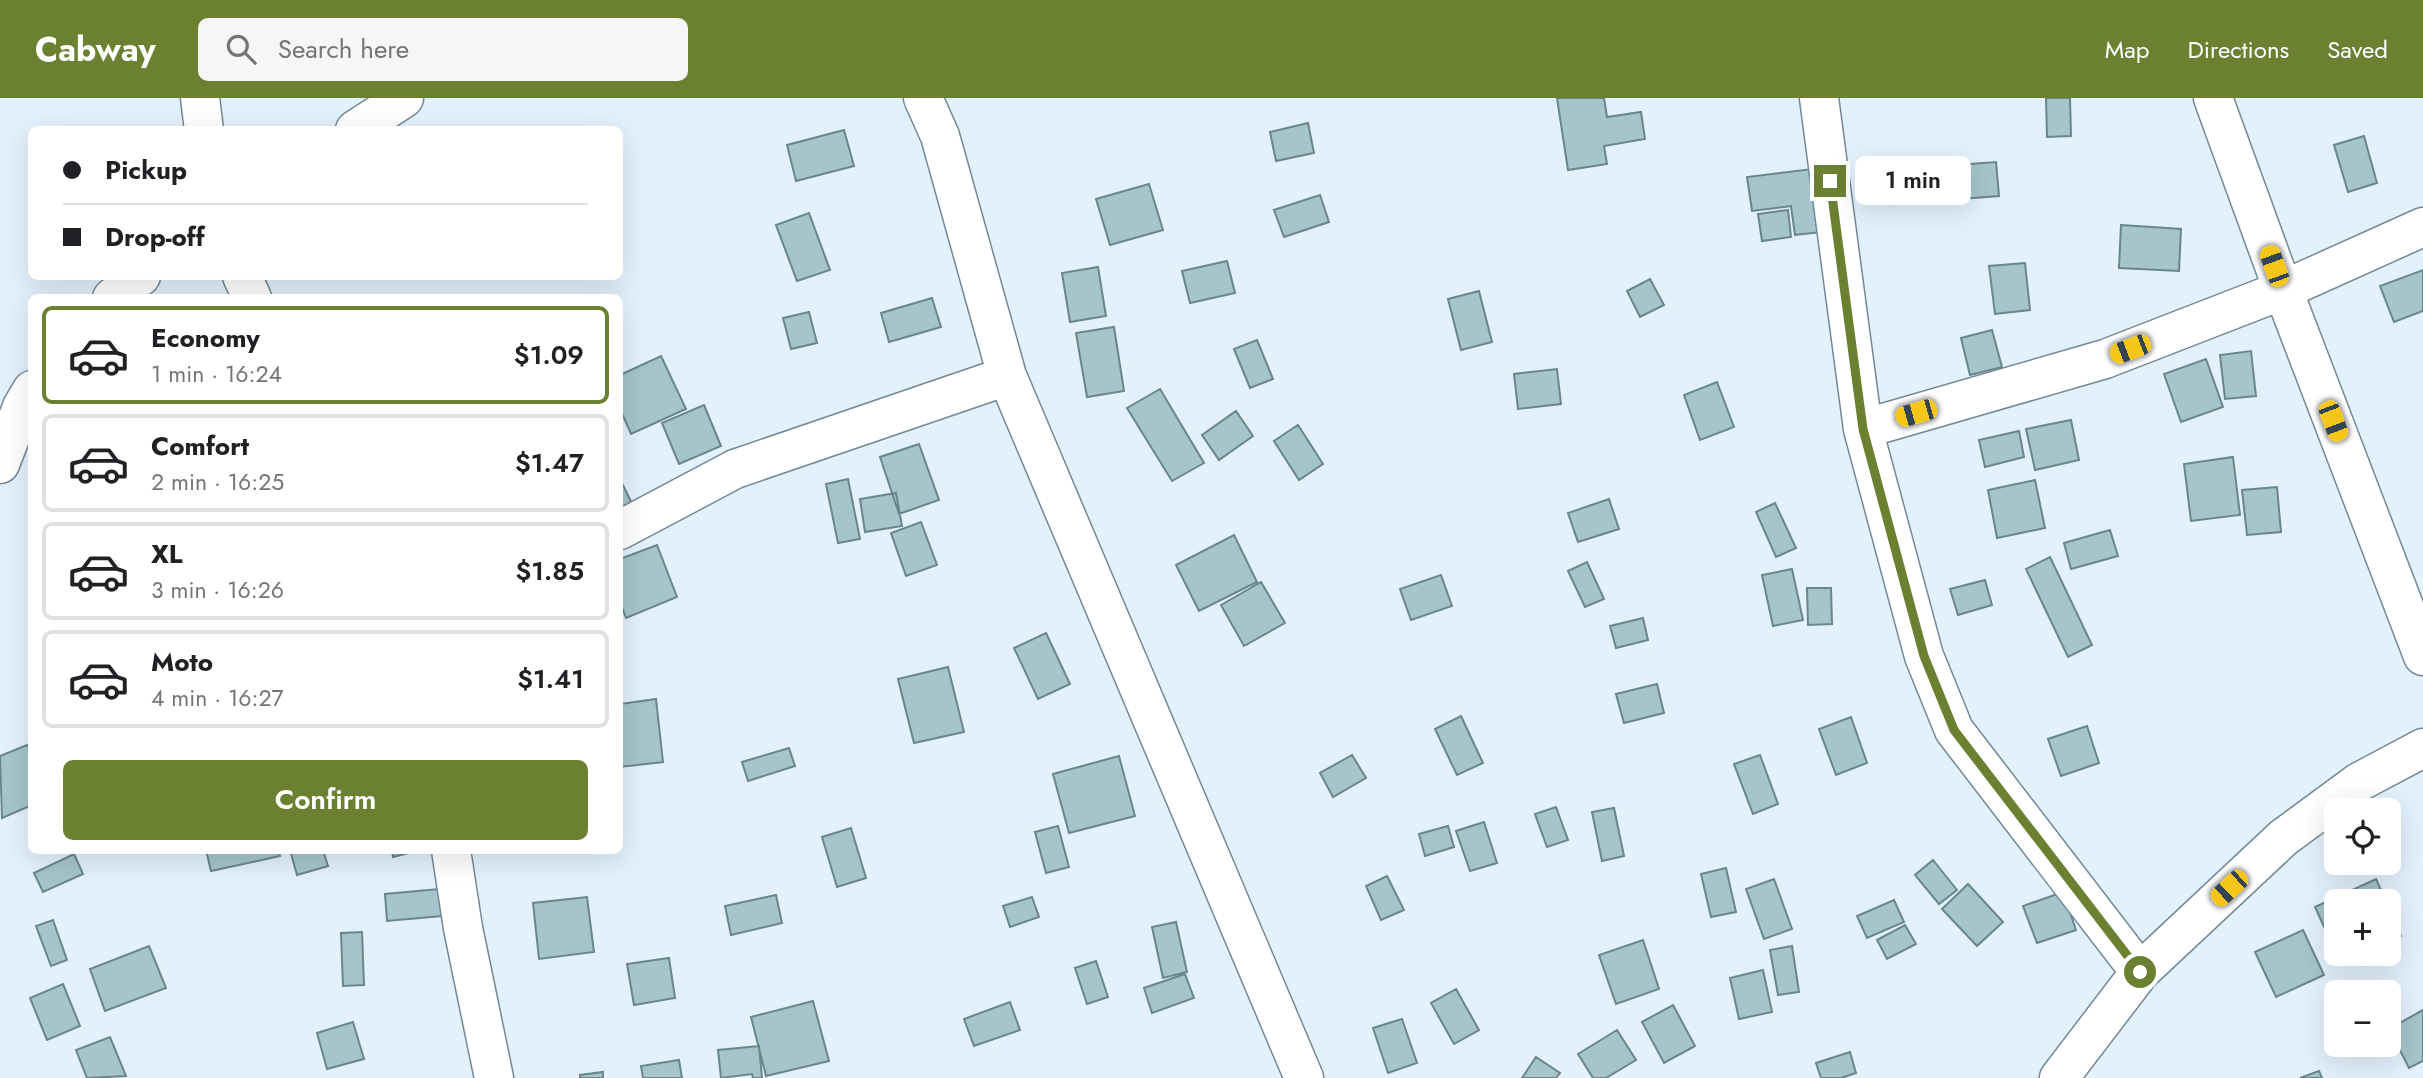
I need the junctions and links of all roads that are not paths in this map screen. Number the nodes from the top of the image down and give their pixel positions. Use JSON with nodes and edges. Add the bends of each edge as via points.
{"nodes":[{"id":1,"x":200,"y":98,"type":"edge"},
{"id":2,"x":404,"y":98,"type":"edge"},
{"id":3,"x":923,"y":98,"type":"edge"},
{"id":4,"x":1819,"y":98,"type":"edge"},
{"id":5,"x":2213,"y":98,"type":"edge"},
{"id":6,"x":204,"y":126,"type":"edge"},
{"id":7,"x":361,"y":126,"type":"edge"},
{"id":8,"x":2423,"y":226,"type":"edge"},
{"id":9,"x":136,"y":280,"type":"edge"},
{"id":10,"x":2283,"y":290,"type":"junction"},
{"id":11,"x":117,"y":294,"type":"edge"},
{"id":12,"x":1007,"y":376,"type":"junction"},
{"id":13,"x":28,"y":397,"type":"edge"},
{"id":14,"x":1863,"y":429,"type":"junction"},
{"id":15,"x":0,"y":464,"type":"edge"},
{"id":16,"x":623,"y":528,"type":"edge"},
{"id":17,"x":2423,"y":656,"type":"edge"},
{"id":18,"x":2423,"y":748,"type":"edge"},
{"id":19,"x":452,"y":854,"type":"edge"},
{"id":20,"x":2140,"y":972,"type":"junction"},
{"id":21,"x":494,"y":1078,"type":"edge"},
{"id":22,"x":1304,"y":1078,"type":"edge"},
{"id":23,"x":2059,"y":1078,"type":"edge"}],
"edges":[{"from":1,"to":6,"type":"street"},
{"from":2,"to":7,"type":"street"},
{"from":3,"to":12,"type":"street","via":[[940,136]]},
{"from":4,"to":14,"type":"street"},
{"from":5,"to":10,"type":"street"},
{"from":8,"to":10,"type":"street"},
{"from":9,"to":11,"type":"street"},
{"from":10,"to":14,"type":"street","via":[[2105,359]]},
{"from":10,"to":17,"type":"street"},
{"from":12,"to":16,"type":"street","via":[[735,469]]},
{"from":12,"to":22,"type":"street"},
{"from":13,"to":15,"type":"street"},
{"from":14,"to":20,"type":"street","via":[[1924,656],[1954,730]]},
{"from":18,"to":20,"type":"street","via":[[2359,782],[2283,838]]},
{"from":19,"to":21,"type":"street"},
{"from":20,"to":23,"type":"street"}]}
